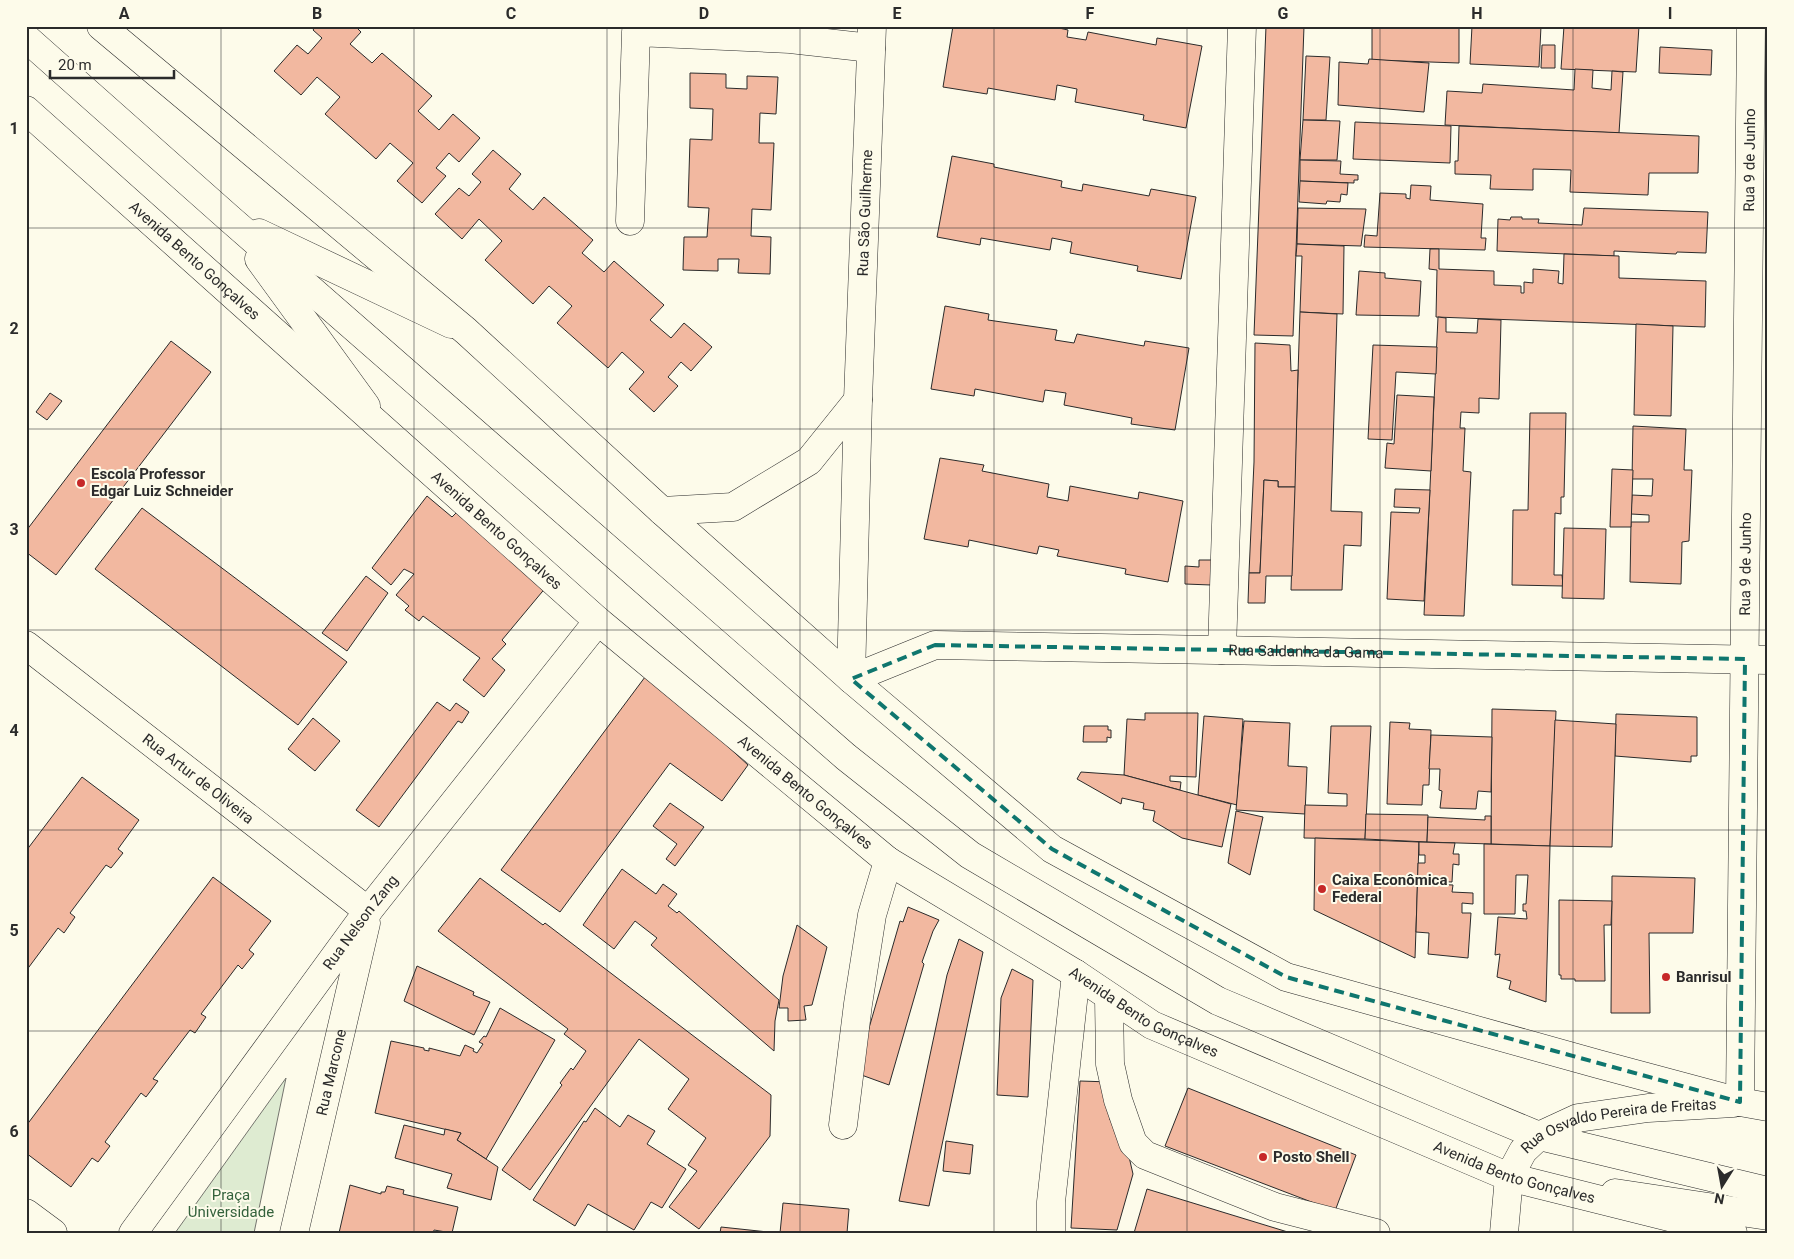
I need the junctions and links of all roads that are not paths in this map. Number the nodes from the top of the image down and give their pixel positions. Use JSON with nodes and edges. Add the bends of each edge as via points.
{"nodes":[{"id":1,"x":101,"y":26,"type":"edge"},
{"id":2,"x":1242,"y":26,"type":"edge"},
{"id":3,"x":1751,"y":26,"type":"edge"},
{"id":4,"x":636,"y":29,"type":"edge"},
{"id":5,"x":872,"y":37,"type":"edge"},
{"id":6,"x":26,"y":38,"type":"edge"},
{"id":7,"x":26,"y":110,"type":"edge"},
{"id":8,"x":230,"y":219,"type":"junction"},
{"id":9,"x":630,"y":221,"type":"dead end"},
{"id":10,"x":466,"y":331,"type":"junction"},
{"id":11,"x":858,"y":400,"type":"junction"},
{"id":12,"x":383,"y":429,"type":"junction"},
{"id":13,"x":1757,"y":445,"type":"edge"},
{"id":14,"x":662,"y":511,"type":"junction"},
{"id":15,"x":598,"y":621,"type":"junction"},
{"id":16,"x":26,"y":645,"type":"edge"},
{"id":17,"x":1222,"y":650,"type":"junction"},
{"id":18,"x":1756,"y":659,"type":"edge"},
{"id":19,"x":851,"y":679,"type":"junction"},
{"id":20,"x":888,"y":861,"type":"junction"},
{"id":21,"x":368,"y":911,"type":"junction"},
{"id":22,"x":1076,"y":974,"type":"junction"},
{"id":23,"x":1109,"y":997,"type":"junction"},
{"id":24,"x":1740,"y":1102,"type":"junction"},
{"id":25,"x":1768,"y":1107,"type":"edge"},
{"id":26,"x":1768,"y":1116,"type":"edge"},
{"id":27,"x":843,"y":1125,"type":"dead end"},
{"id":28,"x":1539,"y":1136,"type":"junction"},
{"id":29,"x":1509,"y":1177,"type":"junction"},
{"id":30,"x":1768,"y":1191,"type":"edge"},
{"id":31,"x":26,"y":1213,"type":"edge"},
{"id":32,"x":1768,"y":1216,"type":"edge"},
{"id":33,"x":53,"y":1233,"type":"edge"},
{"id":34,"x":133,"y":1233,"type":"edge"},
{"id":35,"x":294,"y":1233,"type":"edge"},
{"id":36,"x":1051,"y":1233,"type":"edge"},
{"id":37,"x":1376,"y":1233,"type":"edge"},
{"id":38,"x":1504,"y":1233,"type":"edge"},
{"id":39,"x":1733,"y":1233,"type":"edge"}],
"edges":[{"from":1,"to":10,"type":"street"},
{"from":2,"to":17,"type":"street"},
{"from":3,"to":13,"type":"street","name":"Rua 9 de Junho"},
{"from":4,"to":5,"type":"street","via":[[790,39]]},
{"from":4,"to":9,"type":"street"},
{"from":5,"to":11,"type":"street","name":"Rua São Guilherme"},
{"from":6,"to":8,"type":"street"},
{"from":7,"to":12,"type":"street","name":"Avenida Bento Gonçalves"},
{"from":8,"to":10,"type":"street"},
{"from":8,"to":12,"type":"street"},
{"from":8,"to":28,"type":"street","via":[[846,757],[970,855],[1218,1001]]},
{"from":10,"to":14,"type":"street"},
{"from":11,"to":14,"type":"street","via":[[810,461],[733,507]]},
{"from":11,"to":19,"type":"street","name":"Rua São Guilherme"},
{"from":12,"to":15,"type":"street","name":"Avenida Bento Gonçalves"},
{"from":13,"to":18,"type":"street","name":"Rua 9 de Junho"},
{"from":14,"to":19,"type":"street"},
{"from":15,"to":20,"type":"street","name":"Avenida Bento Gonçalves"},
{"from":15,"to":21,"type":"street","name":"Rua Nelson Zang"},
{"from":16,"to":21,"type":"street","name":"Rua Artur de Oliveira"},
{"from":17,"to":18,"type":"street","name":"Rua Saldanha da Gama"},
{"from":17,"to":19,"type":"street","name":"Rua Saldanha da Gama","via":[[935,645]]},
{"from":18,"to":24,"type":"street","name":"Rua 9 de Junho"},
{"from":19,"to":24,"type":"street","via":[[1052,849],[1286,977]]},
{"from":20,"to":22,"type":"street","name":"Avenida Bento Gonçalves"},
{"from":20,"to":27,"type":"street","via":[[872,915]]},
{"from":21,"to":34,"type":"street","name":"Rua Nelson Zang"},
{"from":21,"to":35,"type":"street","name":"Rua Marcone"},
{"from":22,"to":23,"type":"street","name":"Avenida Bento Gonçalves"},
{"from":22,"to":36,"type":"street","via":[[1051,1202]]},
{"from":23,"to":29,"type":"street","name":"Avenida Bento Gonçalves","via":[[1152,1025]]},
{"from":23,"to":37,"type":"street","via":[[1110,1064],[1118,1100],[1133,1143],[1145,1155],[1275,1207]]},
{"from":24,"to":25,"type":"street"},
{"from":24,"to":26,"type":"street"},
{"from":24,"to":28,"type":"street","name":"Rua Osvaldo Pereira de Freitas","via":[[1648,1108],[1578,1118]]},
{"from":28,"to":29,"type":"street","name":"Rua Osvaldo Pereira de Freitas","via":[[1523,1151]]},
{"from":28,"to":30,"type":"street"},
{"from":29,"to":32,"type":"street"},
{"from":29,"to":38,"type":"street","name":"Rua Osvaldo Pereira de Freitas"},
{"from":29,"to":39,"type":"street","name":"Avenida Bento Gonçalves"},
{"from":31,"to":33,"type":"street"}]}
